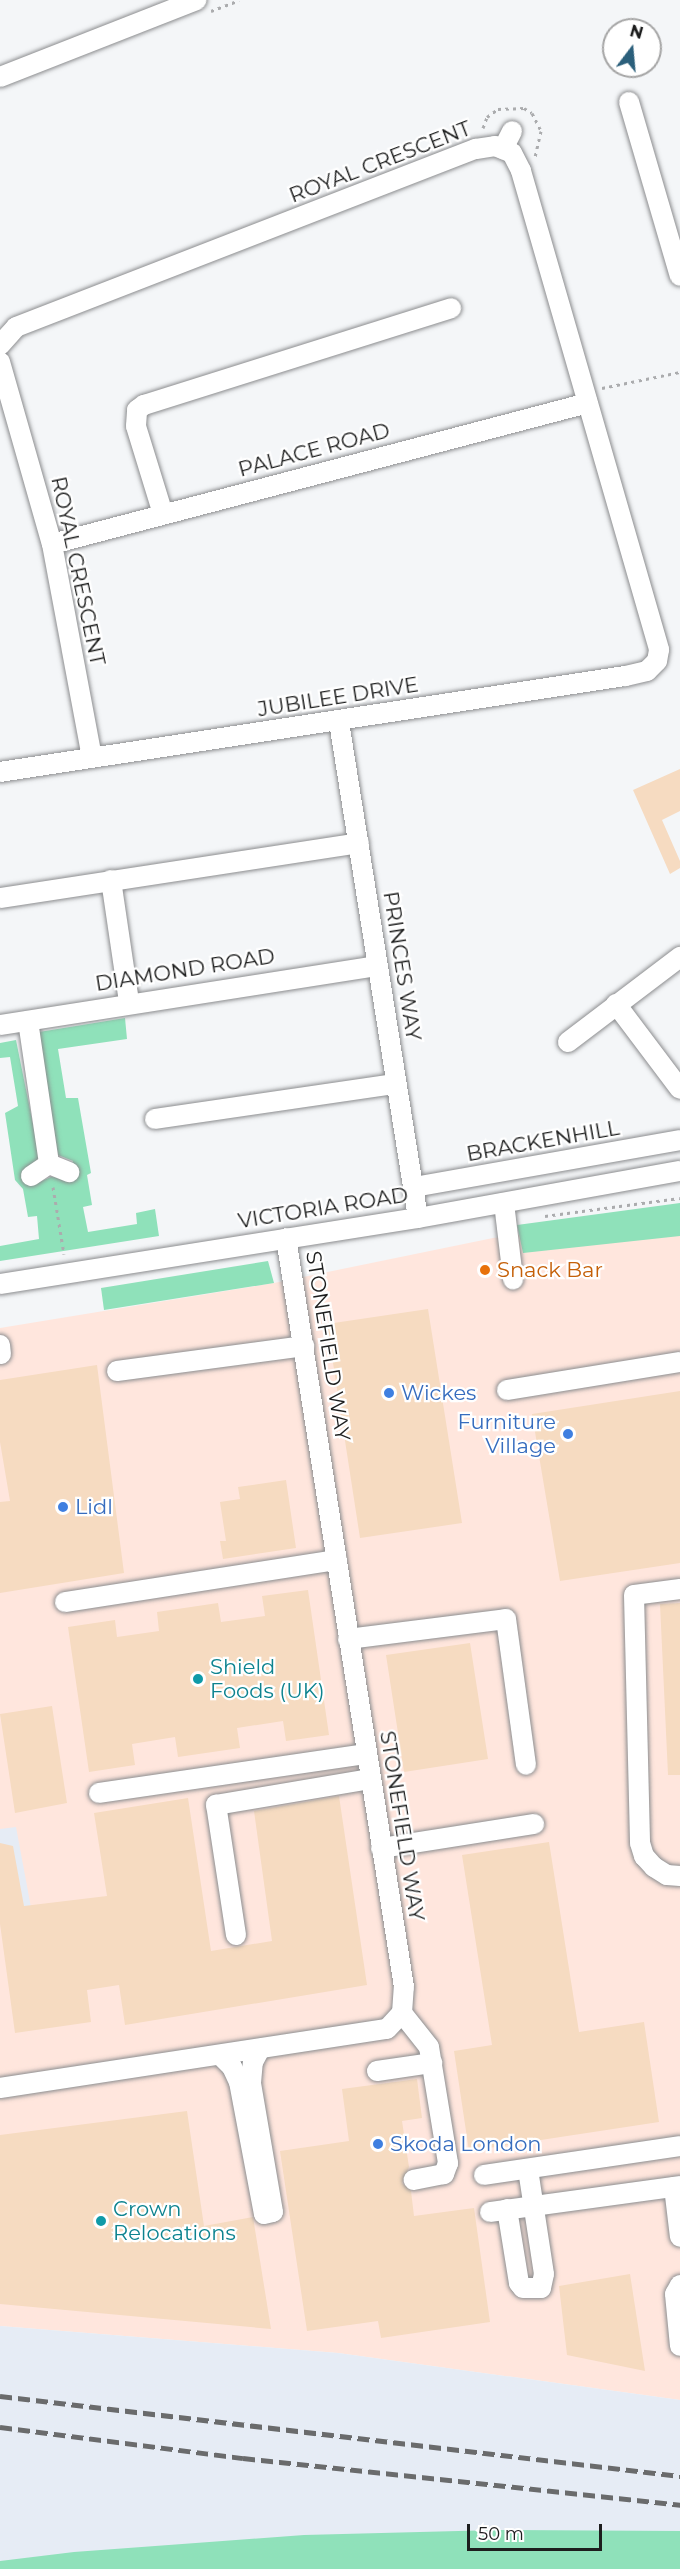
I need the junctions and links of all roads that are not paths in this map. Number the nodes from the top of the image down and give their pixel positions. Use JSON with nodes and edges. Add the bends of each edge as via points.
{"nodes":[{"id":1,"x":193,"y":0,"type":"edge"},
{"id":2,"x":0,"y":77,"type":"edge"},
{"id":3,"x":629,"y":102,"type":"dead end"},
{"id":4,"x":512,"y":131,"type":"dead end"},
{"id":5,"x":503,"y":149,"type":"junction"},
{"id":6,"x":680,"y":276,"type":"edge"},
{"id":7,"x":451,"y":308,"type":"dead end"},
{"id":8,"x":1,"y":342,"type":"edge"},
{"id":9,"x":0,"y":362,"type":"edge"},
{"id":10,"x":588,"y":403,"type":"junction"},
{"id":11,"x":163,"y":514,"type":"junction"},
{"id":12,"x":52,"y":544,"type":"junction"},
{"id":13,"x":657,"y":640,"type":"joint"},
{"id":14,"x":339,"y":722,"type":"junction"},
{"id":15,"x":92,"y":757,"type":"junction"},
{"id":16,"x":0,"y":772,"type":"edge"},
{"id":17,"x":359,"y":843,"type":"junction"},
{"id":18,"x":111,"y":880,"type":"junction"},
{"id":19,"x":0,"y":898,"type":"edge"},
{"id":20,"x":680,"y":957,"type":"edge"},
{"id":21,"x":377,"y":966,"type":"junction"},
{"id":22,"x":129,"y":1002,"type":"junction"},
{"id":23,"x":615,"y":1004,"type":"junction"},
{"id":24,"x":28,"y":1021,"type":"junction"},
{"id":25,"x":0,"y":1025,"type":"edge"},
{"id":26,"x":568,"y":1042,"type":"dead end"},
{"id":27,"x":395,"y":1084,"type":"junction"},
{"id":28,"x":680,"y":1089,"type":"edge"},
{"id":29,"x":154,"y":1119,"type":"dead end"},
{"id":30,"x":680,"y":1140,"type":"edge"},
{"id":31,"x":49,"y":1164,"type":"junction"},
{"id":32,"x":680,"y":1171,"type":"edge"},
{"id":33,"x":69,"y":1172,"type":"dead end"},
{"id":34,"x":31,"y":1176,"type":"dead end"},
{"id":35,"x":653,"y":1179,"type":"junction"},
{"id":36,"x":680,"y":1182,"type":"edge"},
{"id":37,"x":414,"y":1187,"type":"junction"},
{"id":38,"x":504,"y":1203,"type":"junction"},
{"id":39,"x":418,"y":1218,"type":"junction"},
{"id":40,"x":286,"y":1238,"type":"junction"},
{"id":41,"x":513,"y":1279,"type":"dead end"},
{"id":42,"x":0,"y":1284,"type":"edge"},
{"id":43,"x":304,"y":1346,"type":"junction"},
{"id":44,"x":680,"y":1362,"type":"edge"},
{"id":45,"x":117,"y":1371,"type":"dead end"},
{"id":46,"x":507,"y":1390,"type":"dead end"},
{"id":47,"x":337,"y":1560,"type":"junction"},
{"id":48,"x":680,"y":1589,"type":"edge"},
{"id":49,"x":65,"y":1602,"type":"dead end"},
{"id":50,"x":348,"y":1639,"type":"junction"},
{"id":51,"x":365,"y":1754,"type":"junction"},
{"id":52,"x":526,"y":1765,"type":"dead end"},
{"id":53,"x":370,"y":1779,"type":"junction"},
{"id":54,"x":99,"y":1793,"type":"dead end"},
{"id":55,"x":534,"y":1824,"type":"dead end"},
{"id":56,"x":381,"y":1848,"type":"junction"},
{"id":57,"x":680,"y":1876,"type":"edge"},
{"id":58,"x":236,"y":1935,"type":"dead end"},
{"id":59,"x":402,"y":2013,"type":"junction"},
{"id":60,"x":260,"y":2049,"type":"junction"},
{"id":61,"x":220,"y":2055,"type":"junction"},
{"id":62,"x":432,"y":2063,"type":"junction"},
{"id":63,"x":377,"y":2071,"type":"dead end"},
{"id":64,"x":0,"y":2088,"type":"edge"},
{"id":65,"x":680,"y":2146,"type":"edge"},
{"id":66,"x":528,"y":2169,"type":"junction"},
{"id":67,"x":484,"y":2175,"type":"dead end"},
{"id":68,"x":414,"y":2180,"type":"dead end"},
{"id":69,"x":677,"y":2186,"type":"edge"},
{"id":70,"x":534,"y":2206,"type":"junction"},
{"id":71,"x":679,"y":2216,"type":"edge"},
{"id":72,"x":680,"y":2237,"type":"edge"},
{"id":73,"x":680,"y":2285,"type":"edge"},
{"id":74,"x":680,"y":2346,"type":"edge"}],
"edges":[{"from":1,"to":2,"type":"street"},
{"from":3,"to":6,"type":"street"},
{"from":4,"to":5,"type":"street"},
{"from":5,"to":8,"type":"street","name":"ROYAL CRESCENT","via":[[477,148],[16,327]]},
{"from":5,"to":10,"type":"street","name":"ROYAL CRESCENT","via":[[512,153],[521,171]]},
{"from":7,"to":11,"type":"street","via":[[137,410],[136,426]]},
{"from":9,"to":12,"type":"street","name":"ROYAL CRESCENT"},
{"from":10,"to":11,"type":"street","name":"PALACE ROAD"},
{"from":10,"to":13,"type":"street","name":"ROYAL CRESCENT"},
{"from":11,"to":12,"type":"street","name":"PALACE ROAD"},
{"from":12,"to":15,"type":"street","name":"ROYAL CRESCENT"},
{"from":13,"to":14,"type":"street","name":"JUBILEE DRIVE","via":[[657,661],[647,671]]},
{"from":14,"to":15,"type":"street","name":"JUBILEE DRIVE"},
{"from":14,"to":17,"type":"street","name":"PRINCES WAY"},
{"from":15,"to":16,"type":"street","name":"JUBILEE DRIVE"},
{"from":17,"to":18,"type":"street"},
{"from":17,"to":21,"type":"street","name":"PRINCES WAY"},
{"from":18,"to":19,"type":"street"},
{"from":18,"to":22,"type":"street"},
{"from":20,"to":23,"type":"street"},
{"from":21,"to":22,"type":"street","name":"DIAMOND ROAD"},
{"from":21,"to":27,"type":"street","name":"PRINCES WAY"},
{"from":22,"to":24,"type":"street","name":"DIAMOND ROAD"},
{"from":23,"to":26,"type":"street"},
{"from":23,"to":28,"type":"street"},
{"from":24,"to":25,"type":"street","name":"DIAMOND ROAD"},
{"from":24,"to":31,"type":"street"},
{"from":27,"to":29,"type":"street"},
{"from":27,"to":37,"type":"street","name":"PRINCES WAY"},
{"from":30,"to":37,"type":"street","name":"BRACKENHILL"},
{"from":31,"to":33,"type":"street"},
{"from":31,"to":34,"type":"street"},
{"from":32,"to":35,"type":"street","name":"VICTORIA ROAD"},
{"from":35,"to":36,"type":"street","name":"VICTORIA ROAD"},
{"from":35,"to":38,"type":"street","name":"VICTORIA ROAD"},
{"from":37,"to":39,"type":"street","name":"PRINCES WAY"},
{"from":38,"to":39,"type":"street","name":"VICTORIA ROAD"},
{"from":38,"to":41,"type":"street"},
{"from":39,"to":40,"type":"street","name":"VICTORIA ROAD"},
{"from":40,"to":42,"type":"street","name":"VICTORIA ROAD"},
{"from":40,"to":43,"type":"street","name":"STONEFIELD WAY"},
{"from":43,"to":45,"type":"street"},
{"from":43,"to":47,"type":"street","name":"STONEFIELD WAY"},
{"from":44,"to":46,"type":"street"},
{"from":47,"to":49,"type":"street"},
{"from":47,"to":50,"type":"street","name":"STONEFIELD WAY"},
{"from":48,"to":57,"type":"street","via":[[634,1596],[640,1843],[644,1856],[654,1867],[667,1875]]},
{"from":50,"to":51,"type":"street","name":"STONEFIELD WAY"},
{"from":50,"to":52,"type":"street","via":[[506,1619]]},
{"from":51,"to":53,"type":"street","name":"STONEFIELD WAY"},
{"from":51,"to":54,"type":"street"},
{"from":53,"to":56,"type":"street","name":"STONEFIELD WAY"},
{"from":53,"to":58,"type":"street","via":[[216,1805]]},
{"from":55,"to":56,"type":"street"},
{"from":56,"to":59,"type":"street","name":"STONEFIELD WAY","via":[[404,1987]]},
{"from":59,"to":60,"type":"street","via":[[387,2029]]},
{"from":59,"to":62,"type":"street","via":[[424,2040]]},
{"from":60,"to":61,"type":"street"},
{"from":60,"to":61,"type":"street","via":[[252,2062],[251,2083],[273,2212],[264,2214],[239,2082]]},
{"from":61,"to":64,"type":"street"},
{"from":62,"to":63,"type":"street"},
{"from":62,"to":68,"type":"street","via":[[448,2163],[444,2174]]},
{"from":65,"to":66,"type":"street"},
{"from":66,"to":67,"type":"street"},
{"from":66,"to":70,"type":"street"},
{"from":69,"to":70,"type":"street"},
{"from":69,"to":71,"type":"street"},
{"from":70,"to":70,"type":"street","via":[[499,2210],[519,2283],[529,2289],[541,2288],[544,2282]]},
{"from":71,"to":72,"type":"street"},
{"from":73,"to":74,"type":"street","via":[[675,2294]]}]}
